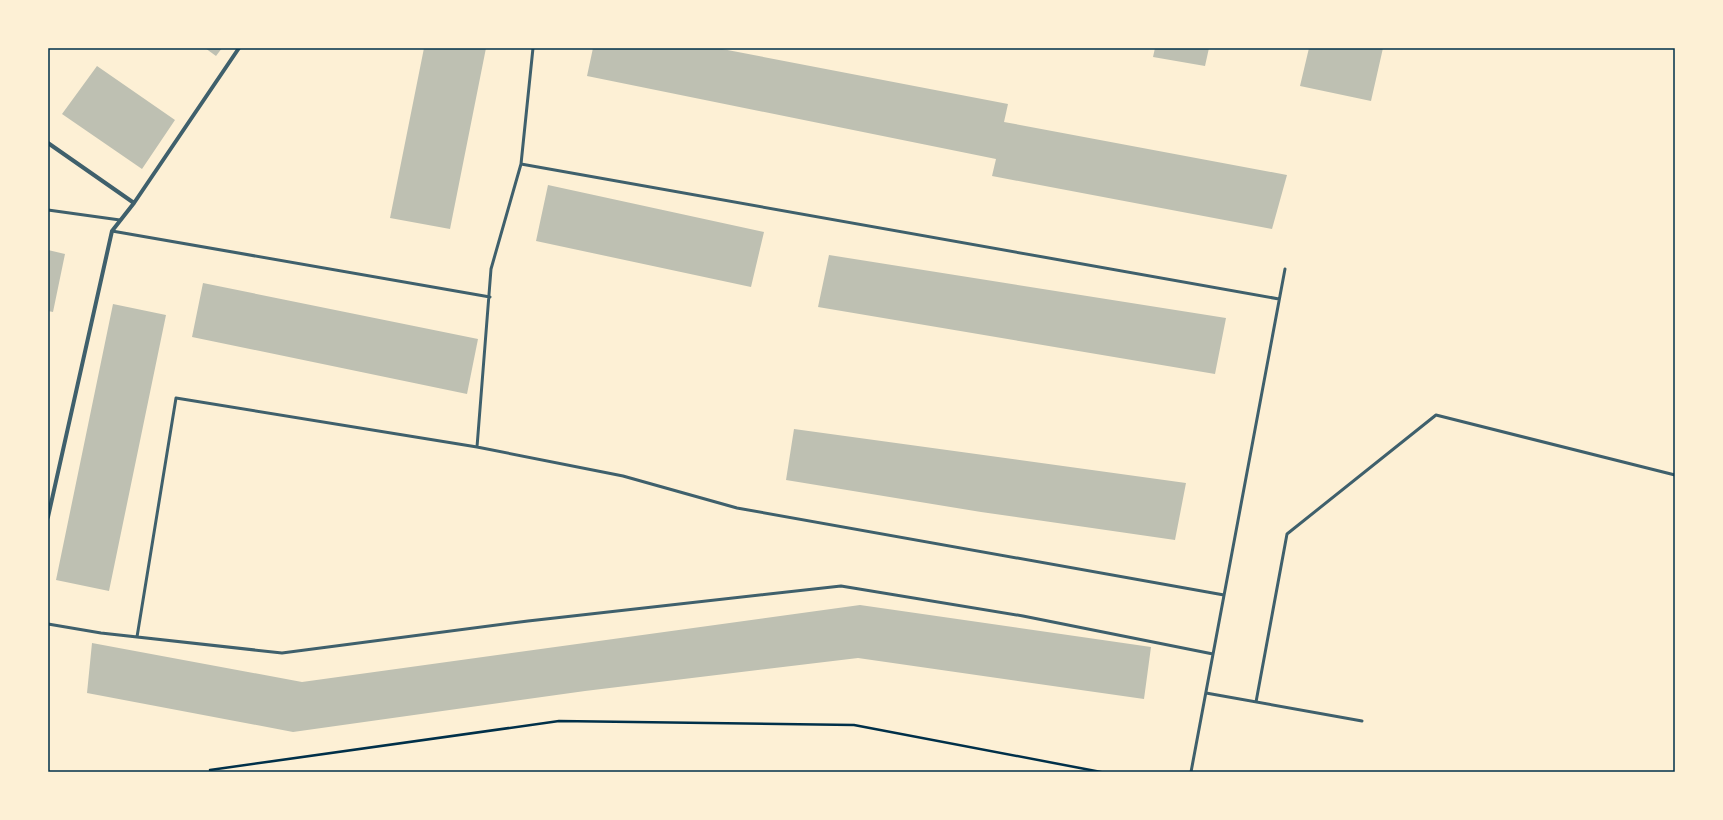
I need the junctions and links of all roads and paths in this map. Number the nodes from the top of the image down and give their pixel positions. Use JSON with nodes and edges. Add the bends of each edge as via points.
{"nodes":[{"id":1,"x":239,"y":48,"type":"edge"},
{"id":2,"x":533,"y":48,"type":"edge"},
{"id":3,"x":48,"y":143,"type":"edge"},
{"id":4,"x":521,"y":164,"type":"junction"},
{"id":5,"x":134,"y":203,"type":"junction"},
{"id":6,"x":48,"y":210,"type":"edge"},
{"id":7,"x":120,"y":220,"type":"junction"},
{"id":8,"x":112,"y":231,"type":"junction"},
{"id":9,"x":1285,"y":269,"type":"dead end"},
{"id":10,"x":490,"y":297,"type":"junction"},
{"id":11,"x":1279,"y":299,"type":"junction"},
{"id":12,"x":477,"y":447,"type":"junction"},
{"id":13,"x":1675,"y":475,"type":"edge"},
{"id":14,"x":48,"y":517,"type":"edge"},
{"id":15,"x":1224,"y":595,"type":"junction"},
{"id":16,"x":48,"y":624,"type":"edge"},
{"id":17,"x":137,"y":637,"type":"junction"},
{"id":18,"x":1213,"y":654,"type":"junction"},
{"id":19,"x":1206,"y":693,"type":"junction"},
{"id":20,"x":1256,"y":702,"type":"junction"},
{"id":21,"x":1362,"y":721,"type":"dead end"},
{"id":22,"x":210,"y":770,"type":"dead end"},
{"id":23,"x":1101,"y":772,"type":"edge"},
{"id":24,"x":1191,"y":772,"type":"edge"}],
"edges":[{"from":1,"to":5,"type":"street"},
{"from":2,"to":4,"type":"lane"},
{"from":3,"to":5,"type":"street"},
{"from":4,"to":10,"type":"lane","via":[[491,269]]},
{"from":4,"to":11,"type":"lane"},
{"from":5,"to":7,"type":"street"},
{"from":6,"to":7,"type":"lane"},
{"from":7,"to":8,"type":"street"},
{"from":8,"to":10,"type":"lane"},
{"from":8,"to":14,"type":"street"},
{"from":9,"to":11,"type":"lane"},
{"from":10,"to":12,"type":"lane"},
{"from":11,"to":15,"type":"lane"},
{"from":12,"to":15,"type":"lane","via":[[623,476],[737,508]]},
{"from":12,"to":17,"type":"lane","via":[[176,398]]},
{"from":13,"to":20,"type":"lane","via":[[1436,415],[1287,534]]},
{"from":15,"to":18,"type":"lane"},
{"from":16,"to":17,"type":"lane"},
{"from":17,"to":18,"type":"lane","via":[[282,653],[841,586],[1023,616]]},
{"from":18,"to":19,"type":"lane"},
{"from":19,"to":20,"type":"lane"},
{"from":19,"to":24,"type":"lane"},
{"from":20,"to":21,"type":"lane"},
{"from":22,"to":23,"type":"path","via":[[567,721],[854,724]]}]}
